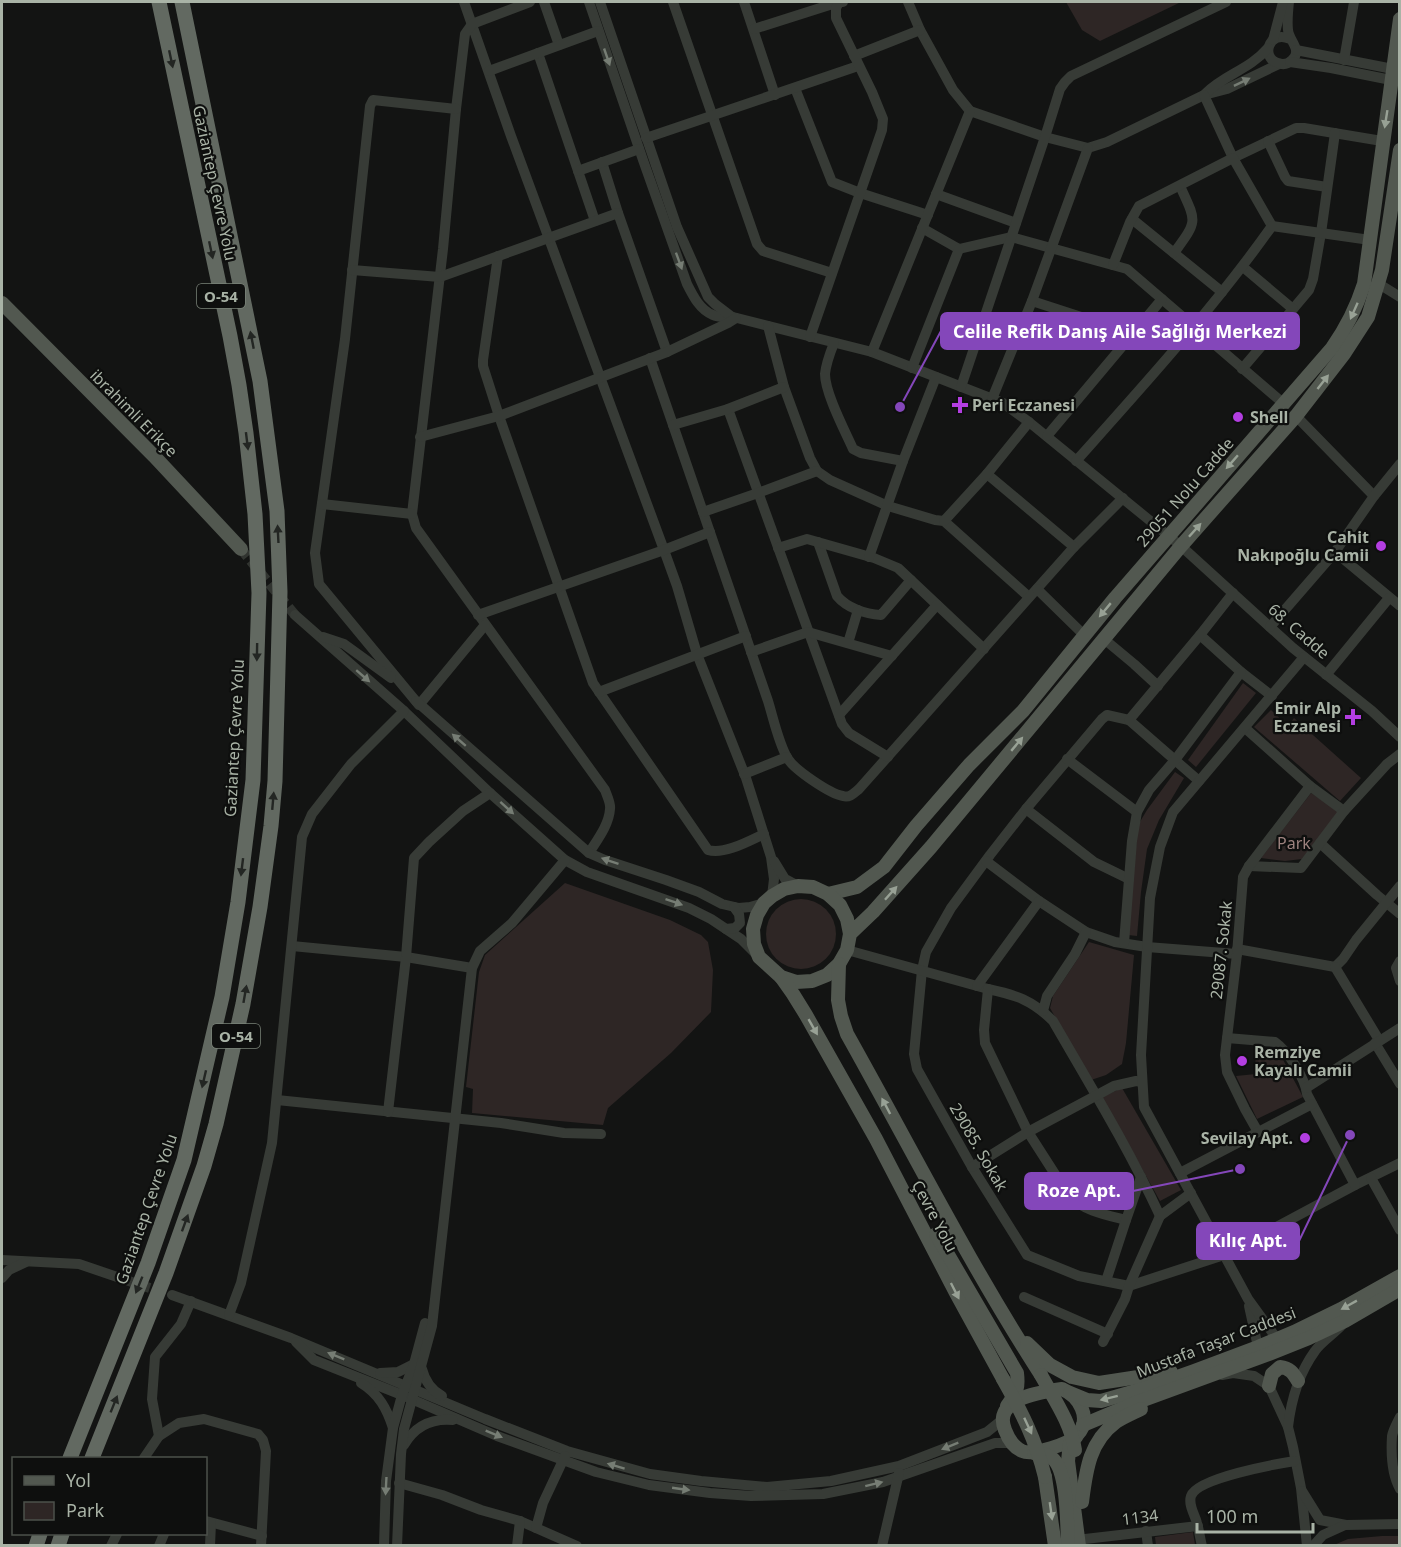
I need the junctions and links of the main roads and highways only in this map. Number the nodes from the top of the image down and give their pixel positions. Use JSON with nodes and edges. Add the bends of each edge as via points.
{"nodes":[{"id":1,"x":159,"y":2,"type":"edge"},
{"id":2,"x":182,"y":2,"type":"edge"},
{"id":3,"x":1400,"y":19,"type":"edge"},
{"id":4,"x":1396,"y":75,"type":"edge"},
{"id":5,"x":1400,"y":150,"type":"edge"},
{"id":6,"x":1398,"y":174,"type":"edge"},
{"id":7,"x":2,"y":303,"type":"edge"},
{"id":8,"x":241,"y":549,"type":"tunnel mouth"},
{"id":9,"x":828,"y":894,"type":"junction"},
{"id":10,"x":850,"y":934,"type":"junction"},
{"id":11,"x":839,"y":964,"type":"junction"},
{"id":12,"x":781,"y":978,"type":"junction"},
{"id":13,"x":854,"y":1102,"type":"junction"},
{"id":14,"x":900,"y":1132,"type":"junction"},
{"id":15,"x":1400,"y":1276,"type":"edge"},
{"id":16,"x":1400,"y":1289,"type":"edge"},
{"id":17,"x":1011,"y":1329,"type":"junction"},
{"id":18,"x":1209,"y":1371,"type":"junction"},
{"id":19,"x":1298,"y":1381,"type":"road end"},
{"id":20,"x":1186,"y":1384,"type":"junction"},
{"id":21,"x":1269,"y":1386,"type":"road end"},
{"id":22,"x":1066,"y":1391,"type":"junction"},
{"id":23,"x":1007,"y":1406,"type":"junction"},
{"id":24,"x":1081,"y":1431,"type":"junction"},
{"id":25,"x":1029,"y":1453,"type":"junction"},
{"id":26,"x":70,"y":1457,"type":"edge"},
{"id":27,"x":92,"y":1457,"type":"edge"},
{"id":28,"x":1082,"y":1502,"type":"junction"},
{"id":29,"x":1083,"y":1543,"type":"edge"},
{"id":30,"x":1055,"y":1545,"type":"edge"},
{"id":31,"x":1068,"y":1545,"type":"edge"}],
"edges":[{"from":1,"to":26,"type":"highway","name":"Gaziantep Çevre Yolu","number":"O-54","one_way":true,"via":[[230,336],[246,433],[259,593],[253,780],[222,997],[186,1150],[148,1263]]},
{"from":27,"to":2,"type":"highway","name":"Gaziantep Çevre Yolu","number":"O-54","one_way":true,"via":[[185,1221],[216,1124],[254,946],[275,781],[280,592],[277,511],[268,431]]},
{"from":3,"to":4,"type":"main road","name":"29051 Nolu Cadde"},
{"from":4,"to":9,"type":"main road","name":"29051 Nolu Cadde","one_way":true,"via":[[1382,141],[1364,284],[1352,317],[1332,348],[1168,536],[1023,711],[969,765],[884,867],[857,887]]},
{"from":5,"to":6,"type":"main road","name":"29051 Nolu Cadde"},
{"from":10,"to":6,"type":"main road","name":"29051 Nolu Cadde","one_way":true,"via":[[931,847],[1181,546],[1296,416],[1344,354],[1368,317],[1379,284]]},
{"from":7,"to":8,"type":"main road","name":"ibrahimli Erikçe"},
{"from":9,"to":10,"type":"main road","via":[[840,905]]},
{"from":9,"to":12,"type":"main road","name":"29051 Nolu Cadde","via":[[813,887],[784,889],[768,899],[757,915],[754,944],[759,957]]},
{"from":10,"to":11,"type":"main road"},
{"from":11,"to":12,"type":"main road","via":[[812,981]]},
{"from":14,"to":11,"type":"main road","name":"Çevre Yolu","one_way":true,"via":[[847,1034],[838,1000]]},
{"from":12,"to":13,"type":"main road","name":"Çevre Yolu","one_way":true,"via":[[794,994]]},
{"from":13,"to":23,"type":"main road","via":[[887,1151],[1017,1373],[1018,1390]]},
{"from":13,"to":30,"type":"main road","name":"Çevre Yolu","one_way":true,"bridge":true,"via":[[1023,1414],[1045,1477]]},
{"from":14,"to":17,"type":"main road","name":"Çevre Yolu"},
{"from":14,"to":22,"type":"main road","name":"Mustafa Taşar Caddesi","via":[[911,1167],[1030,1375],[1042,1387]]},
{"from":15,"to":18,"type":"main road","name":"Mustafa Taşar Caddesi","one_way":true,"via":[[1341,1309]]},
{"from":16,"to":18,"type":"main road","name":"Mustafa Taşar Caddesi","via":[[1347,1320],[1269,1354]]},
{"from":17,"to":18,"type":"main road","via":[[1050,1365],[1072,1377],[1099,1383]]},
{"from":17,"to":28,"type":"main road","name":"Çevre Yolu","bridge":true,"via":[[1063,1415],[1074,1442]]},
{"from":18,"to":20,"type":"main road","name":"Mustafa Taşar Caddesi"},
{"from":18,"to":22,"type":"main road","name":"Mustafa Taşar Caddesi","one_way":true,"via":[[1101,1401]]},
{"from":19,"to":21,"type":"main road","via":[[1291,1370],[1280,1367],[1272,1374]]},
{"from":20,"to":24,"type":"main road","name":"Mustafa Taşar Caddesi","via":[[1138,1402]]},
{"from":20,"to":28,"type":"main road","via":[[1116,1422],[1097,1442],[1086,1470]]},
{"from":22,"to":23,"type":"main road","via":[[1040,1392]]},
{"from":22,"to":24,"type":"main road","via":[[1083,1410]]},
{"from":23,"to":25,"type":"main road","via":[[1002,1414],[1007,1437]]},
{"from":24,"to":25,"type":"main road","via":[[1061,1444]]},
{"from":24,"to":29,"type":"main road","via":[[1070,1443],[1068,1461]]},
{"from":25,"to":31,"type":"main road","via":[[1051,1456],[1061,1473]]},
{"from":28,"to":29,"type":"main road"}]}
